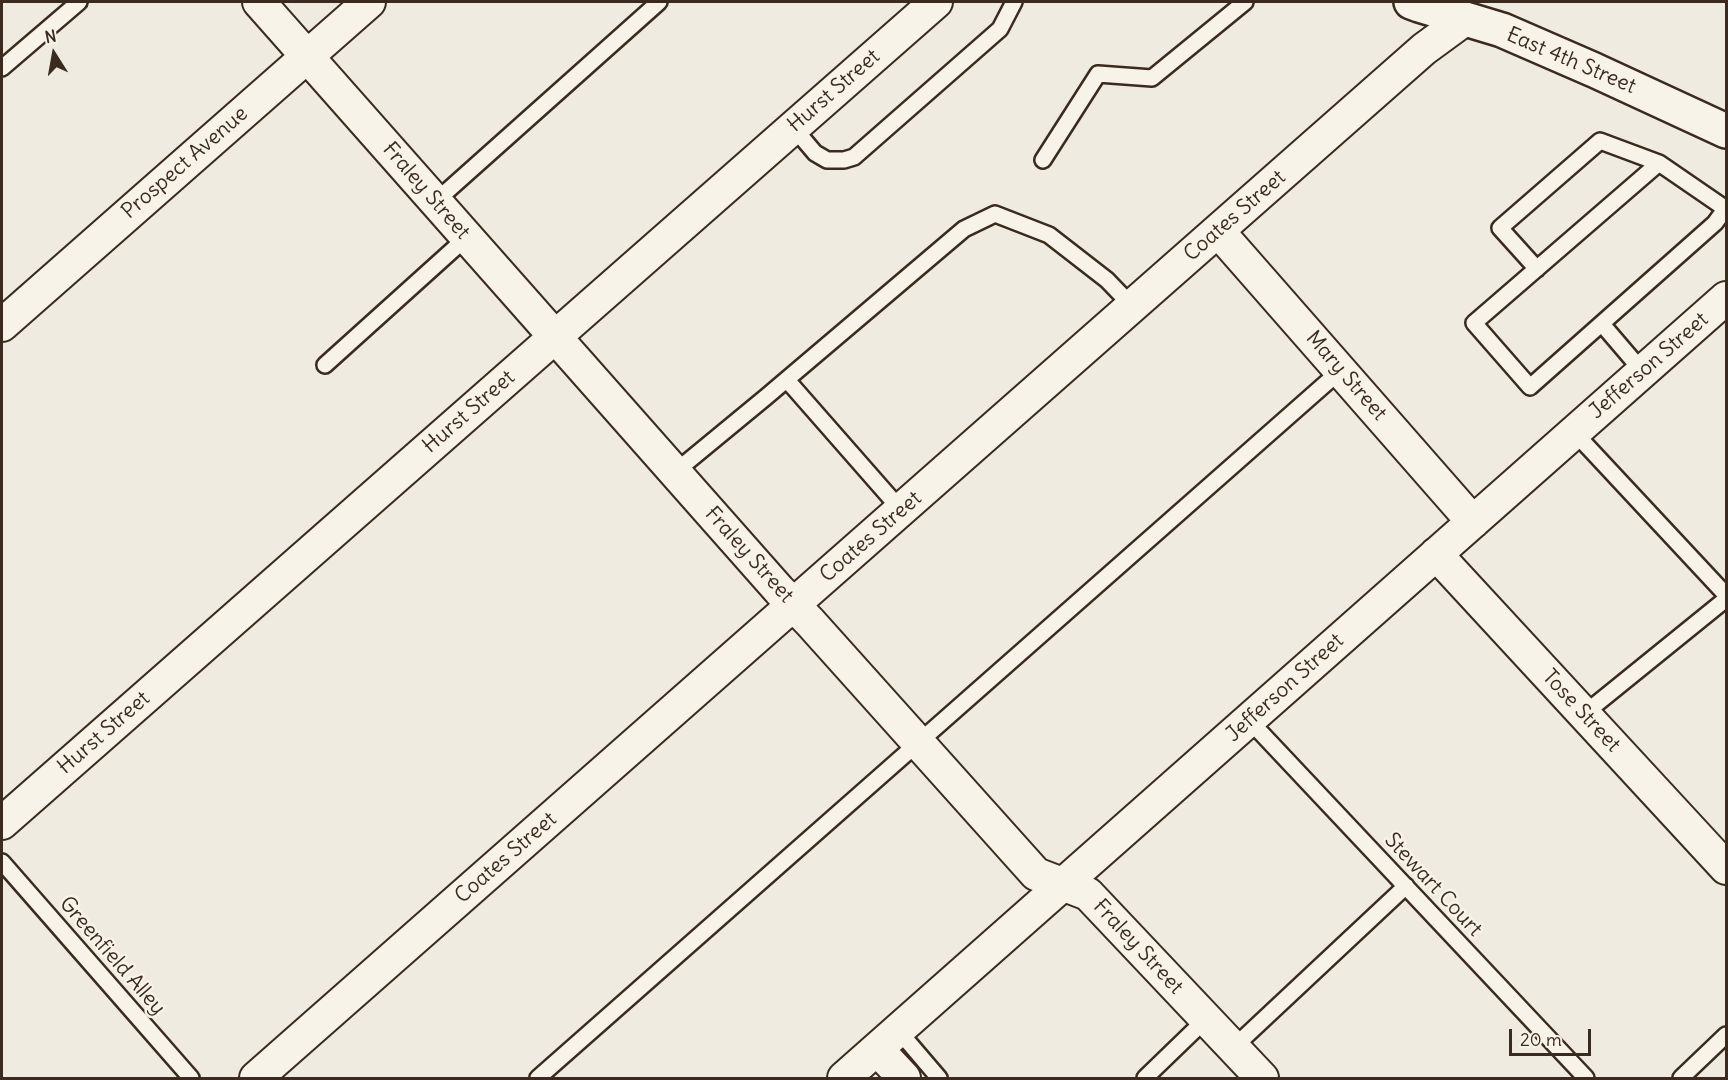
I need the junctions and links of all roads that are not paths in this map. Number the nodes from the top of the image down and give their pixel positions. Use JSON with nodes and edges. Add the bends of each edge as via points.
{"nodes":[{"id":1,"x":79,"y":2,"type":"edge"},
{"id":2,"x":259,"y":2,"type":"edge"},
{"id":3,"x":659,"y":2,"type":"edge"},
{"id":4,"x":936,"y":2,"type":"edge"},
{"id":5,"x":1014,"y":2,"type":"edge"},
{"id":6,"x":1245,"y":2,"type":"edge"},
{"id":7,"x":1411,"y":2,"type":"edge"},
{"id":8,"x":359,"y":5,"type":"edge"},
{"id":9,"x":1477,"y":10,"type":"edge"},
{"id":10,"x":307,"y":56,"type":"junction"},
{"id":11,"x":2,"y":68,"type":"edge"},
{"id":12,"x":793,"y":127,"type":"junction"},
{"id":13,"x":1726,"y":130,"type":"edge"},
{"id":14,"x":1043,"y":160,"type":"dead end"},
{"id":15,"x":1659,"y":163,"type":"junction"},
{"id":16,"x":436,"y":201,"type":"junction"},
{"id":17,"x":1726,"y":208,"type":"edge"},
{"id":18,"x":1218,"y":231,"type":"junction"},
{"id":19,"x":466,"y":237,"type":"junction"},
{"id":20,"x":1537,"y":269,"type":"junction"},
{"id":21,"x":1726,"y":298,"type":"edge"},
{"id":22,"x":1132,"y":306,"type":"junction"},
{"id":23,"x":1602,"y":324,"type":"junction"},
{"id":24,"x":2,"y":325,"type":"edge"},
{"id":25,"x":555,"y":337,"type":"junction"},
{"id":26,"x":325,"y":365,"type":"dead end"},
{"id":27,"x":1341,"y":370,"type":"junction"},
{"id":28,"x":1643,"y":372,"type":"junction"},
{"id":29,"x":787,"y":380,"type":"junction"},
{"id":30,"x":1574,"y":432,"type":"junction"},
{"id":31,"x":675,"y":472,"type":"junction"},
{"id":32,"x":901,"y":510,"type":"junction"},
{"id":33,"x":1473,"y":522,"type":"junction"},
{"id":34,"x":1436,"y":554,"type":"junction"},
{"id":35,"x":1726,"y":597,"type":"edge"},
{"id":36,"x":794,"y":605,"type":"junction"},
{"id":37,"x":1584,"y":714,"type":"junction"},
{"id":38,"x":1249,"y":720,"type":"junction"},
{"id":39,"x":919,"y":743,"type":"junction"},
{"id":40,"x":2,"y":823,"type":"edge"},
{"id":41,"x":2,"y":862,"type":"edge"},
{"id":42,"x":1726,"y":868,"type":"edge"},
{"id":43,"x":1064,"y":884,"type":"junction"},
{"id":44,"x":1406,"y":886,"type":"junction"},
{"id":45,"x":1206,"y":1020,"type":"junction"},
{"id":46,"x":1726,"y":1035,"type":"edge"},
{"id":47,"x":887,"y":1040,"type":"junction"},
{"id":48,"x":1233,"y":1048,"type":"junction"},
{"id":49,"x":191,"y":1078,"type":"edge"},
{"id":50,"x":256,"y":1078,"type":"edge"},
{"id":51,"x":538,"y":1078,"type":"edge"},
{"id":52,"x":844,"y":1078,"type":"edge"},
{"id":53,"x":904,"y":1078,"type":"edge"},
{"id":54,"x":939,"y":1078,"type":"edge"},
{"id":55,"x":1145,"y":1078,"type":"edge"},
{"id":56,"x":1262,"y":1078,"type":"edge"},
{"id":57,"x":1586,"y":1078,"type":"edge"},
{"id":58,"x":1681,"y":1078,"type":"edge"}],
"edges":[{"from":1,"to":11,"type":"lane"},
{"from":2,"to":10,"type":"street","name":"Fraley Street"},
{"from":3,"to":16,"type":"lane"},
{"from":4,"to":12,"type":"street","name":"Hurst Street"},
{"from":5,"to":12,"type":"lane","via":[[1000,29],[854,157],[827,160],[815,153]]},
{"from":6,"to":14,"type":"lane","via":[[1152,78],[1098,74]]},
{"from":7,"to":9,"type":"main road","name":"East 4th Street"},
{"from":8,"to":10,"type":"street","name":"Prospect Avenue"},
{"from":9,"to":13,"type":"main road","name":"East 4th Street","via":[[1502,30]]},
{"from":9,"to":18,"type":"street","name":"Coates Street","via":[[1432,42]]},
{"from":10,"to":16,"type":"street","name":"Fraley Street"},
{"from":10,"to":24,"type":"street","name":"Prospect Avenue"},
{"from":12,"to":25,"type":"street","name":"Hurst Street"},
{"from":15,"to":17,"type":"lane"},
{"from":15,"to":20,"type":"lane"},
{"from":15,"to":20,"type":"lane","via":[[1600,141],[1500,228]]},
{"from":16,"to":19,"type":"street","name":"Fraley Street"},
{"from":17,"to":23,"type":"lane","via":[[1714,224]]},
{"from":18,"to":22,"type":"street","name":"Coates Street"},
{"from":18,"to":27,"type":"street","name":"Mary Street"},
{"from":19,"to":25,"type":"street","name":"Fraley Street"},
{"from":19,"to":26,"type":"lane"},
{"from":20,"to":23,"type":"lane","via":[[1474,323],[1530,387]]},
{"from":21,"to":28,"type":"street","name":"Jefferson Street"},
{"from":22,"to":29,"type":"lane","via":[[1107,280],[1048,235],[995,214],[964,229]]},
{"from":22,"to":32,"type":"street","name":"Coates Street"},
{"from":23,"to":28,"type":"lane"},
{"from":25,"to":31,"type":"street","name":"Fraley Street"},
{"from":25,"to":40,"type":"street","name":"Hurst Street"},
{"from":27,"to":33,"type":"street","name":"Mary Street"},
{"from":27,"to":39,"type":"lane"},
{"from":28,"to":30,"type":"street","name":"Jefferson Street"},
{"from":29,"to":31,"type":"lane"},
{"from":29,"to":32,"type":"lane"},
{"from":30,"to":33,"type":"street","name":"Jefferson Street"},
{"from":30,"to":35,"type":"lane"},
{"from":31,"to":36,"type":"street","name":"Fraley Street"},
{"from":32,"to":36,"type":"street","name":"Coates Street"},
{"from":33,"to":34,"type":"street","name":"Jefferson Street"},
{"from":34,"to":37,"type":"street","name":"Tose Street"},
{"from":34,"to":38,"type":"street","name":"Jefferson Street"},
{"from":35,"to":37,"type":"lane"},
{"from":36,"to":39,"type":"street","name":"Fraley Street"},
{"from":36,"to":50,"type":"street","name":"Coates Street"},
{"from":37,"to":42,"type":"street","name":"Tose Street"},
{"from":38,"to":43,"type":"street","name":"Jefferson Street"},
{"from":38,"to":44,"type":"lane","name":"Stewart Court"},
{"from":39,"to":43,"type":"street","name":"Fraley Street","via":[[1036,874]]},
{"from":39,"to":51,"type":"lane"},
{"from":41,"to":49,"type":"lane","name":"Greenfield Alley"},
{"from":43,"to":45,"type":"street","name":"Fraley Street","via":[[1088,894]]},
{"from":43,"to":47,"type":"street","name":"Jefferson Street"},
{"from":44,"to":48,"type":"lane"},
{"from":44,"to":57,"type":"lane","name":"Stewart Court"},
{"from":45,"to":48,"type":"street","name":"Fraley Street"},
{"from":45,"to":55,"type":"lane"},
{"from":46,"to":58,"type":"lane"},
{"from":47,"to":52,"type":"street","name":"Jefferson Street"},
{"from":47,"to":53,"type":"street"},
{"from":47,"to":54,"type":"lane"},
{"from":48,"to":56,"type":"street","name":"Fraley Street"}]}
